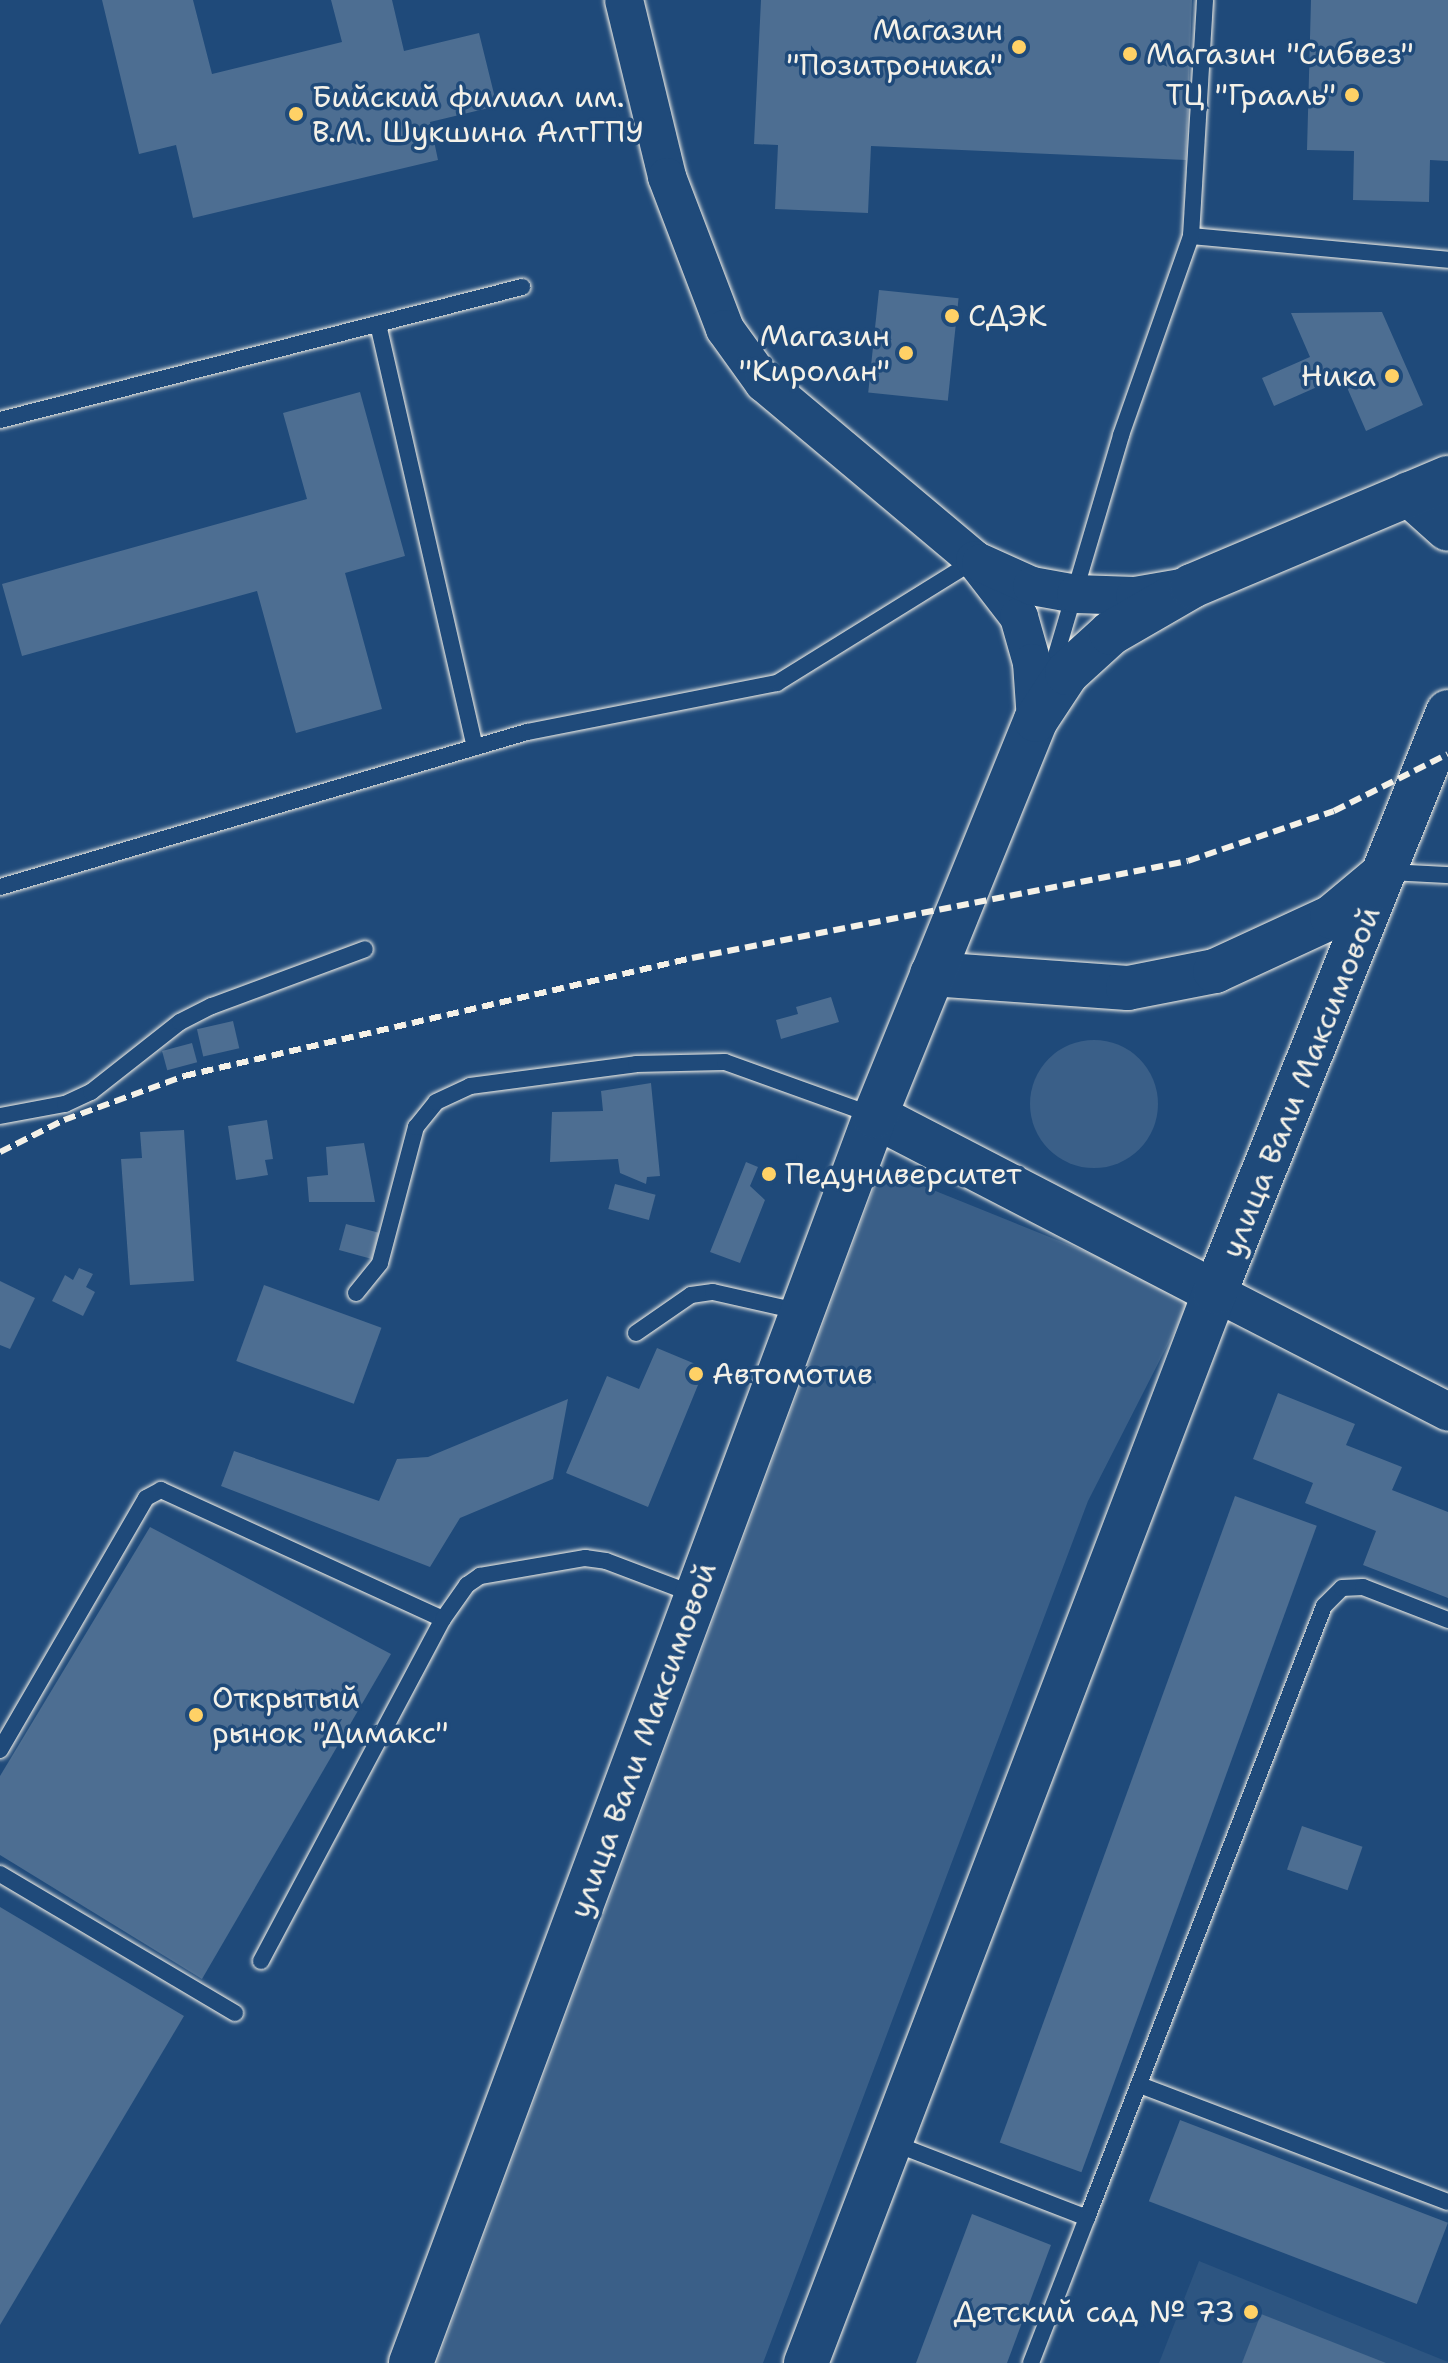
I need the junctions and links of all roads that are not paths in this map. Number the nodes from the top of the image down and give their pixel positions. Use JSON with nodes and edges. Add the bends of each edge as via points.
{"nodes":[{"id":1,"x":624,"y":0,"type":"edge"},
{"id":2,"x":1205,"y":0,"type":"edge"},
{"id":3,"x":1191,"y":236,"type":"junction"},
{"id":4,"x":1448,"y":260,"type":"edge"},
{"id":5,"x":522,"y":287,"type":"dead end"},
{"id":6,"x":378,"y":324,"type":"junction"},
{"id":7,"x":0,"y":420,"type":"edge"},
{"id":8,"x":1428,"y":486,"type":"edge"},
{"id":9,"x":1448,"y":529,"type":"edge"},
{"id":10,"x":975,"y":560,"type":"junction"},
{"id":11,"x":1192,"y":586,"type":"junction"},
{"id":12,"x":1076,"y":594,"type":"junction"},
{"id":13,"x":1448,"y":712,"type":"edge"},
{"id":14,"x":1036,"y":720,"type":"junction"},
{"id":15,"x":475,"y":747,"type":"junction"},
{"id":16,"x":1386,"y":872,"type":"junction"},
{"id":17,"x":1448,"y":875,"type":"edge"},
{"id":18,"x":0,"y":887,"type":"edge"},
{"id":19,"x":365,"y":949,"type":"dead end"},
{"id":20,"x":932,"y":974,"type":"junction"},
{"id":21,"x":0,"y":1116,"type":"edge"},
{"id":22,"x":875,"y":1116,"type":"junction"},
{"id":23,"x":1215,"y":1292,"type":"junction"},
{"id":24,"x":356,"y":1293,"type":"dead end"},
{"id":25,"x":803,"y":1312,"type":"junction"},
{"id":26,"x":636,"y":1333,"type":"dead end"},
{"id":27,"x":1448,"y":1412,"type":"edge"},
{"id":28,"x":697,"y":1595,"type":"junction"},
{"id":29,"x":443,"y":1619,"type":"junction"},
{"id":30,"x":1448,"y":1620,"type":"edge"},
{"id":31,"x":0,"y":1750,"type":"edge"},
{"id":32,"x":0,"y":1874,"type":"edge"},
{"id":33,"x":261,"y":1961,"type":"dead end"},
{"id":34,"x":235,"y":2013,"type":"dead end"},
{"id":35,"x":1140,"y":2085,"type":"junction"},
{"id":36,"x":892,"y":2142,"type":"junction"},
{"id":37,"x":1448,"y":2202,"type":"edge"},
{"id":38,"x":1087,"y":2218,"type":"junction"},
{"id":39,"x":411,"y":2363,"type":"edge"},
{"id":40,"x":806,"y":2363,"type":"edge"},
{"id":41,"x":1031,"y":2363,"type":"edge"}],
"edges":[{"from":1,"to":10,"type":"street","via":[[667,177],[725,329],[764,383]]},
{"from":2,"to":3,"type":"lane"},
{"from":3,"to":4,"type":"lane"},
{"from":3,"to":12,"type":"lane","via":[[1121,435]]},
{"from":5,"to":6,"type":"lane"},
{"from":6,"to":7,"type":"lane"},
{"from":6,"to":15,"type":"lane"},
{"from":8,"to":9,"type":"main road","name":"улица Вали Максимовой"},
{"from":8,"to":11,"type":"main road","name":"улица Вали Максимовой"},
{"from":10,"to":12,"type":"street","via":[[1032,586]]},
{"from":10,"to":14,"type":"street","via":[[1019,617],[1032,663]]},
{"from":10,"to":15,"type":"lane","via":[[777,683]]},
{"from":11,"to":12,"type":"street","via":[[1135,596]]},
{"from":11,"to":14,"type":"main road","name":"улица Вали Максимовой","via":[[1111,633],[1067,673]]},
{"from":12,"to":14,"type":"lane"},
{"from":13,"to":16,"type":"main road","name":"улица Вали Максимовой"},
{"from":14,"to":20,"type":"main road","name":"улица Вали Максимовой"},
{"from":15,"to":18,"type":"lane"},
{"from":16,"to":17,"type":"lane"},
{"from":16,"to":20,"type":"main road","name":"улица Вали Максимовой","via":[[1332,917],[1215,971],[1128,988]]},
{"from":16,"to":23,"type":"main road","name":"улица Вали Максимовой"},
{"from":19,"to":21,"type":"lane","via":[[180,1022],[91,1092],[65,1104]]},
{"from":20,"to":22,"type":"main road","name":"улица Вали Максимовой"},
{"from":22,"to":23,"type":"main road","name":"улица Вали Максимовой"},
{"from":22,"to":24,"type":"lane","via":[[725,1062],[636,1064],[470,1086],[436,1102],[416,1127],[380,1263]]},
{"from":22,"to":25,"type":"main road","name":"улица Вали Максимовой"},
{"from":23,"to":27,"type":"street"},
{"from":23,"to":36,"type":"main road","name":"улица Вали Максимовой"},
{"from":25,"to":26,"type":"lane","via":[[702,1293],[673,1304]]},
{"from":25,"to":28,"type":"main road","name":"улица Вали Максимовой"},
{"from":28,"to":29,"type":"lane","via":[[606,1561],[571,1560],[480,1576]]},
{"from":28,"to":39,"type":"main road","name":"улица Вали Максимовой"},
{"from":29,"to":31,"type":"lane","via":[[161,1490],[146,1498]]},
{"from":29,"to":33,"type":"lane"},
{"from":30,"to":35,"type":"lane","via":[[1363,1587],[1342,1588],[1324,1606]]},
{"from":32,"to":34,"type":"lane"},
{"from":35,"to":37,"type":"lane"},
{"from":35,"to":38,"type":"lane"},
{"from":36,"to":38,"type":"lane"},
{"from":36,"to":40,"type":"main road","name":"улица Вали Максимовой"},
{"from":38,"to":41,"type":"lane"}]}
